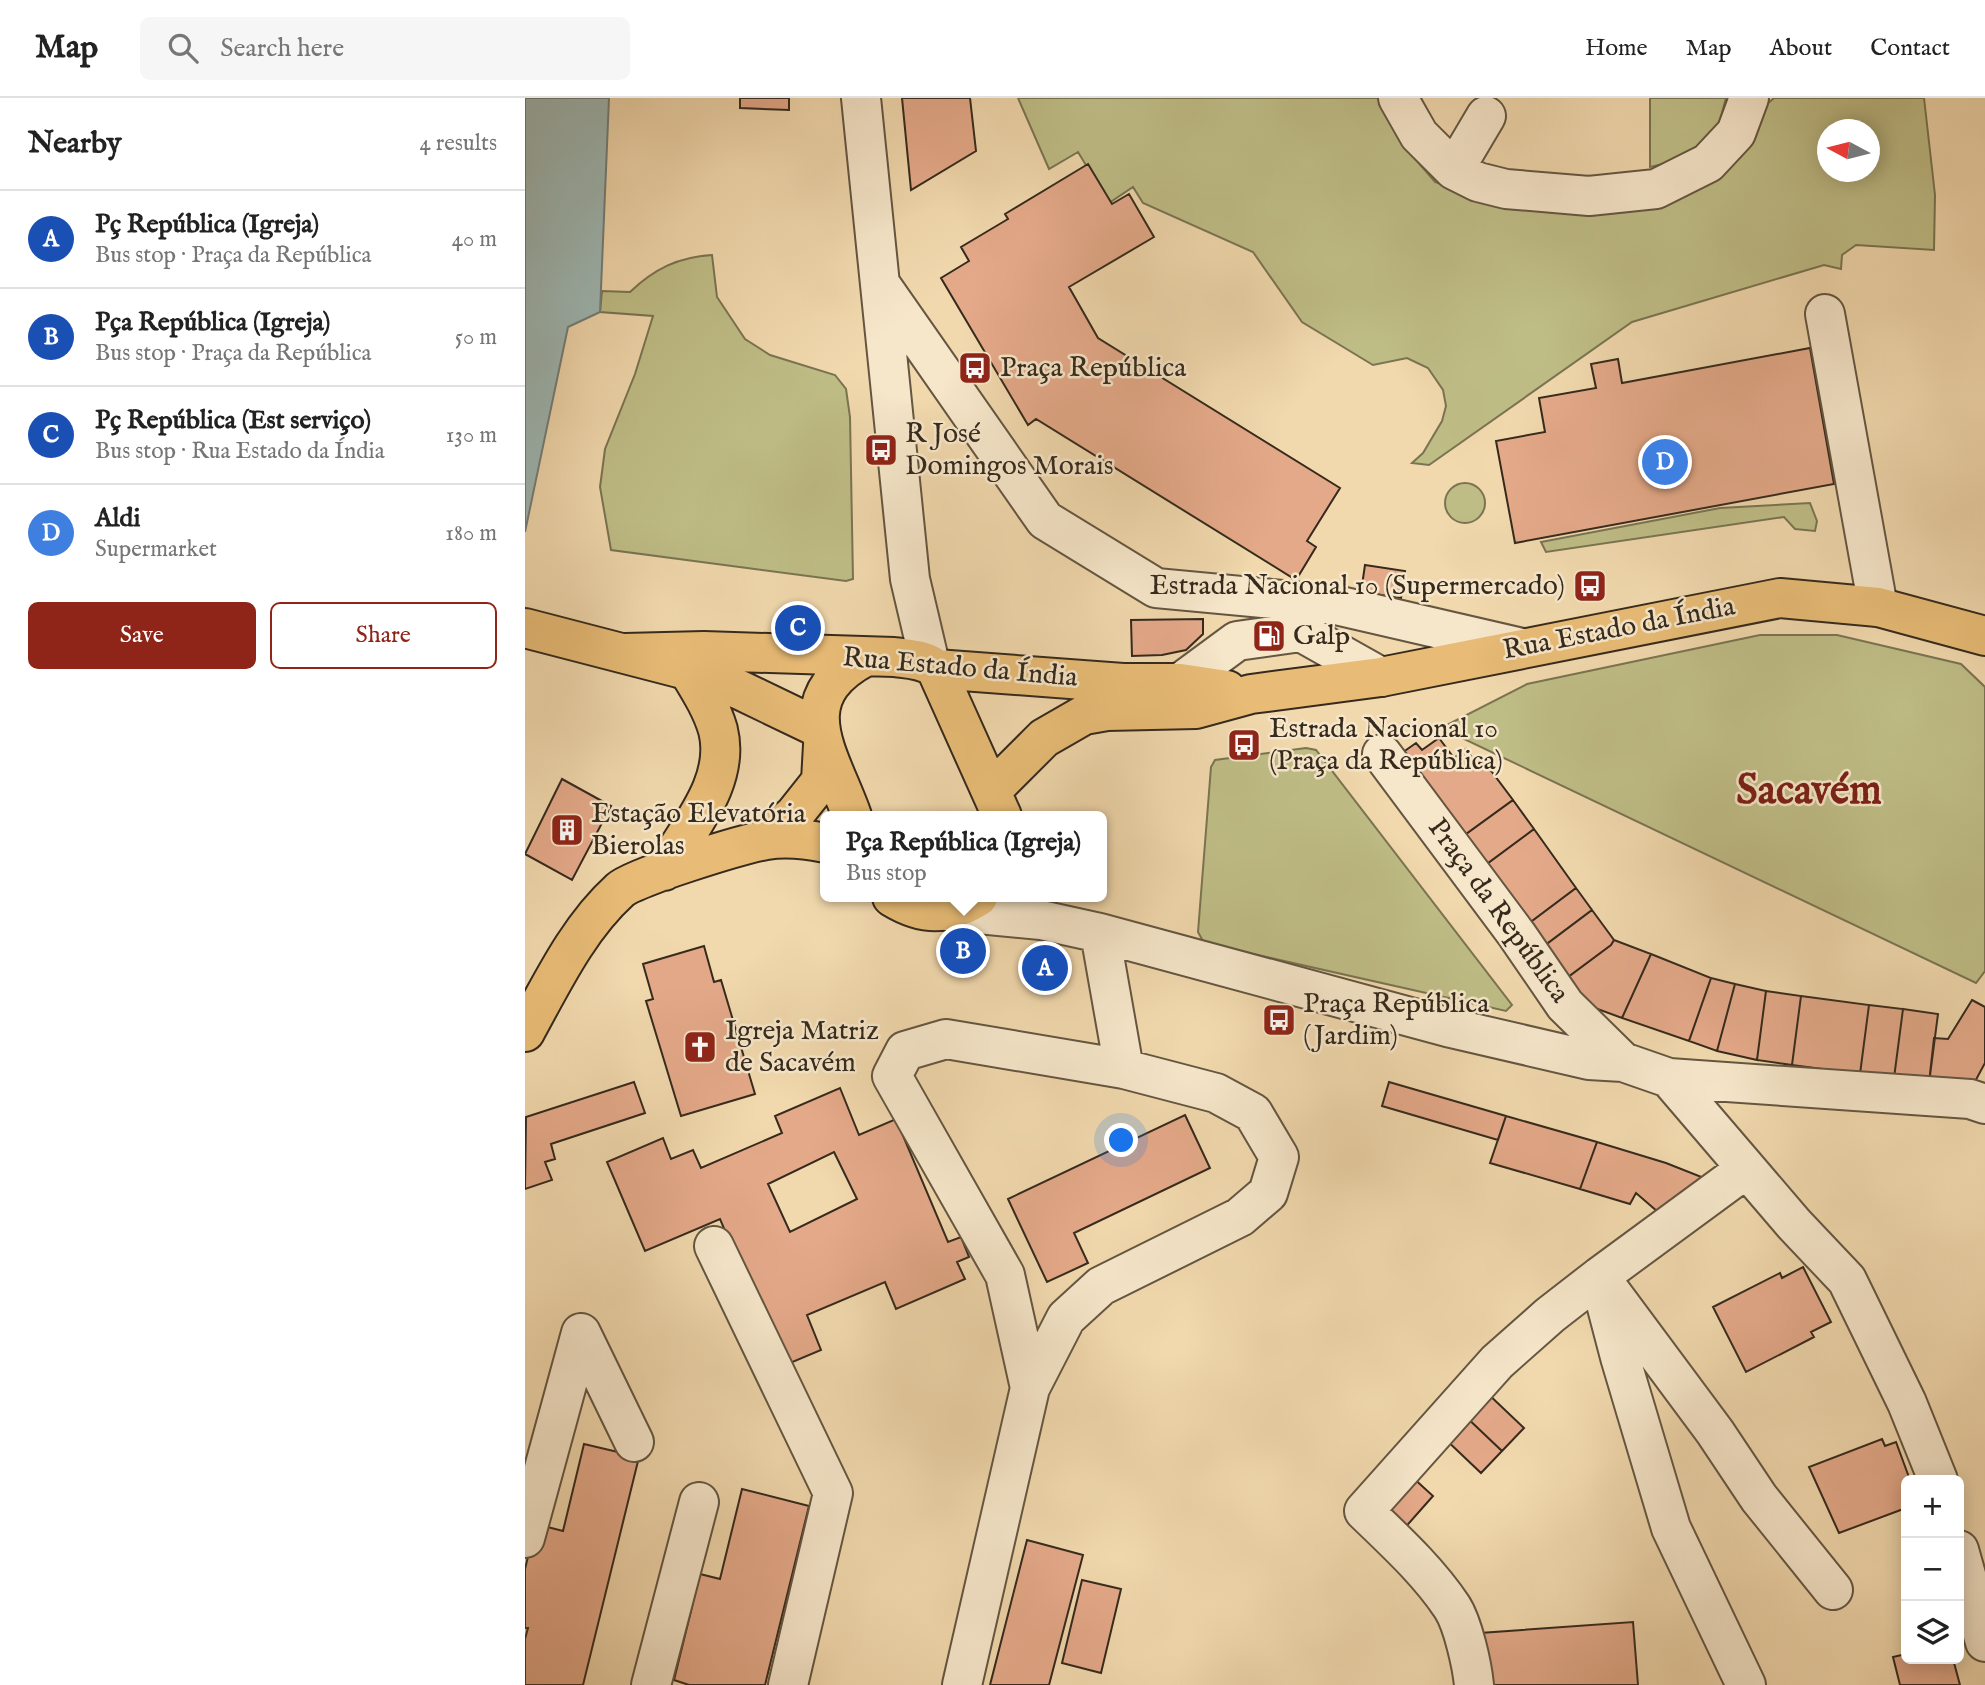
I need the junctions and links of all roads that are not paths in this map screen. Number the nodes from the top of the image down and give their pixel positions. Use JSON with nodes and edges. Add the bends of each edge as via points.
{"nodes":[{"id":1,"x":861,"y":98,"type":"edge"},
{"id":2,"x":1398,"y":98,"type":"edge"},
{"id":3,"x":1749,"y":98,"type":"edge"},
{"id":4,"x":1486,"y":116,"type":"dead end"},
{"id":5,"x":1454,"y":170,"type":"junction"},
{"id":6,"x":881,"y":285,"type":"junction"},
{"id":7,"x":1825,"y":313,"type":"dead end"},
{"id":8,"x":910,"y":579,"type":"junction"},
{"id":9,"x":1878,"y":607,"type":"junction"},
{"id":10,"x":525,"y":628,"type":"edge"},
{"id":11,"x":1985,"y":636,"type":"edge"},
{"id":12,"x":1522,"y":648,"type":"junction"},
{"id":13,"x":625,"y":653,"type":"junction"},
{"id":14,"x":867,"y":657,"type":"junction"},
{"id":15,"x":933,"y":667,"type":"junction"},
{"id":16,"x":689,"y":672,"type":"junction"},
{"id":17,"x":1381,"y":677,"type":"junction"},
{"id":18,"x":1180,"y":683,"type":"junction"},
{"id":19,"x":1251,"y":694,"type":"junction"},
{"id":20,"x":821,"y":736,"type":"junction"},
{"id":21,"x":1382,"y":754,"type":"dead end"},
{"id":22,"x":997,"y":803,"type":"edge"},
{"id":23,"x":850,"y":811,"type":"edge"},
{"id":24,"x":767,"y":840,"type":"junction"},
{"id":25,"x":820,"y":842,"type":"edge"},
{"id":26,"x":664,"y":871,"type":"junction"},
{"id":27,"x":900,"y":902,"type":"edge"},
{"id":28,"x":1066,"y":902,"type":"edge"},
{"id":29,"x":963,"y":904,"type":"edge"},
{"id":30,"x":1100,"y":933,"type":"junction"},
{"id":31,"x":525,"y":1032,"type":"edge"},
{"id":32,"x":1623,"y":1062,"type":"junction"},
{"id":33,"x":1124,"y":1069,"type":"junction"},
{"id":34,"x":1669,"y":1078,"type":"junction"},
{"id":35,"x":1985,"y":1104,"type":"edge"},
{"id":36,"x":1747,"y":1169,"type":"junction"},
{"id":37,"x":714,"y":1246,"type":"dead end"},
{"id":38,"x":1599,"y":1276,"type":"junction"},
{"id":39,"x":1030,"y":1388,"type":"junction"},
{"id":40,"x":635,"y":1442,"type":"dead end"},
{"id":41,"x":1936,"y":1475,"type":"edge"},
{"id":42,"x":699,"y":1502,"type":"dead end"},
{"id":43,"x":525,"y":1538,"type":"edge"},
{"id":44,"x":1964,"y":1568,"type":"edge"},
{"id":45,"x":1833,"y":1590,"type":"dead end"},
{"id":46,"x":1985,"y":1642,"type":"edge"},
{"id":47,"x":651,"y":1685,"type":"edge"},
{"id":48,"x":788,"y":1685,"type":"edge"},
{"id":49,"x":962,"y":1685,"type":"edge"},
{"id":50,"x":1474,"y":1685,"type":"edge"},
{"id":51,"x":1746,"y":1685,"type":"edge"}],
"edges":[{"from":1,"to":6,"type":"street"},
{"from":2,"to":5,"type":"street","via":[[1419,135]]},
{"from":3,"to":5,"type":"street","via":[[1737,133],[1708,163],[1656,189],[1589,196],[1506,189]]},
{"from":4,"to":5,"type":"street"},
{"from":6,"to":8,"type":"street"},
{"from":6,"to":12,"type":"street","via":[[1045,520],[1156,588],[1336,605]]},
{"from":7,"to":9,"type":"street"},
{"from":8,"to":14,"type":"street","via":[[895,632]]},
{"from":8,"to":15,"type":"street"},
{"from":9,"to":11,"type":"main road","name":"Rua Estado da Índia"},
{"from":9,"to":12,"type":"main road","name":"Rua Estado da Índia","via":[[1780,598]]},
{"from":10,"to":13,"type":"main road"},
{"from":12,"to":17,"type":"main road","name":"Rua Estado da Índia"},
{"from":13,"to":14,"type":"main road","name":"Rua Estado da Índia"},
{"from":13,"to":16,"type":"main road"},
{"from":14,"to":15,"type":"main road","name":"Rua Estado da Índia","via":[[914,659]]},
{"from":14,"to":20,"type":"main road","via":[[833,679],[819,710]]},
{"from":15,"to":18,"type":"main road","name":"Rua Estado da Índia","via":[[1123,683]]},
{"from":15,"to":22,"type":"main road"},
{"from":16,"to":20,"type":"main road","via":[[740,690]]},
{"from":16,"to":26,"type":"main road","via":[[711,709],[721,744],[719,765],[707,802]]},
{"from":17,"to":18,"type":"street","via":[[1301,632],[1237,641]]},
{"from":17,"to":19,"type":"main road","name":"Rua Estado da Índia"},
{"from":18,"to":19,"type":"main road","name":"Rua Estado da Índia"},
{"from":19,"to":22,"type":"main road","name":"Rua Estado da Índia","via":[[1196,709],[1084,715],[1044,738]]},
{"from":20,"to":23,"type":"main road"},
{"from":20,"to":24,"type":"main road","via":[[821,781],[795,815]]},
{"from":21,"to":32,"type":"street","name":"Praça da República","via":[[1565,1005]]},
{"from":24,"to":25,"type":"main road"},
{"from":24,"to":26,"type":"main road"},
{"from":26,"to":31,"type":"main road","via":[[622,887],[593,917]]},
{"from":27,"to":29,"type":"main road","name":"Praça da República","via":[[926,911]]},
{"from":28,"to":30,"type":"street","name":"Praça da República"},
{"from":29,"to":30,"type":"street","name":"Praça da República"},
{"from":30,"to":32,"type":"street","name":"Praça da República","via":[[1447,1027],[1589,1060]]},
{"from":30,"to":33,"type":"street"},
{"from":32,"to":34,"type":"street","name":"Praça da República"},
{"from":33,"to":39,"type":"street","via":[[1216,1093],[1253,1113],[1279,1157],[1268,1194],[1240,1217],[1101,1286],[1066,1318]]},
{"from":33,"to":39,"type":"street","via":[[946,1039],[905,1051],[892,1076],[1005,1275]]},
{"from":34,"to":35,"type":"street","via":[[1970,1098]]},
{"from":34,"to":36,"type":"street"},
{"from":36,"to":38,"type":"street"},
{"from":36,"to":41,"type":"street","via":[[1847,1280]]},
{"from":37,"to":48,"type":"street","via":[[833,1493]]},
{"from":38,"to":45,"type":"street","via":[[1759,1498]]},
{"from":38,"to":50,"type":"street","via":[[1497,1362],[1364,1511],[1413,1559],[1453,1609]]},
{"from":38,"to":51,"type":"street","via":[[1671,1528]]},
{"from":39,"to":49,"type":"street"},
{"from":40,"to":43,"type":"street","via":[[581,1333]]},
{"from":42,"to":47,"type":"street"},
{"from":44,"to":46,"type":"street"}]}
